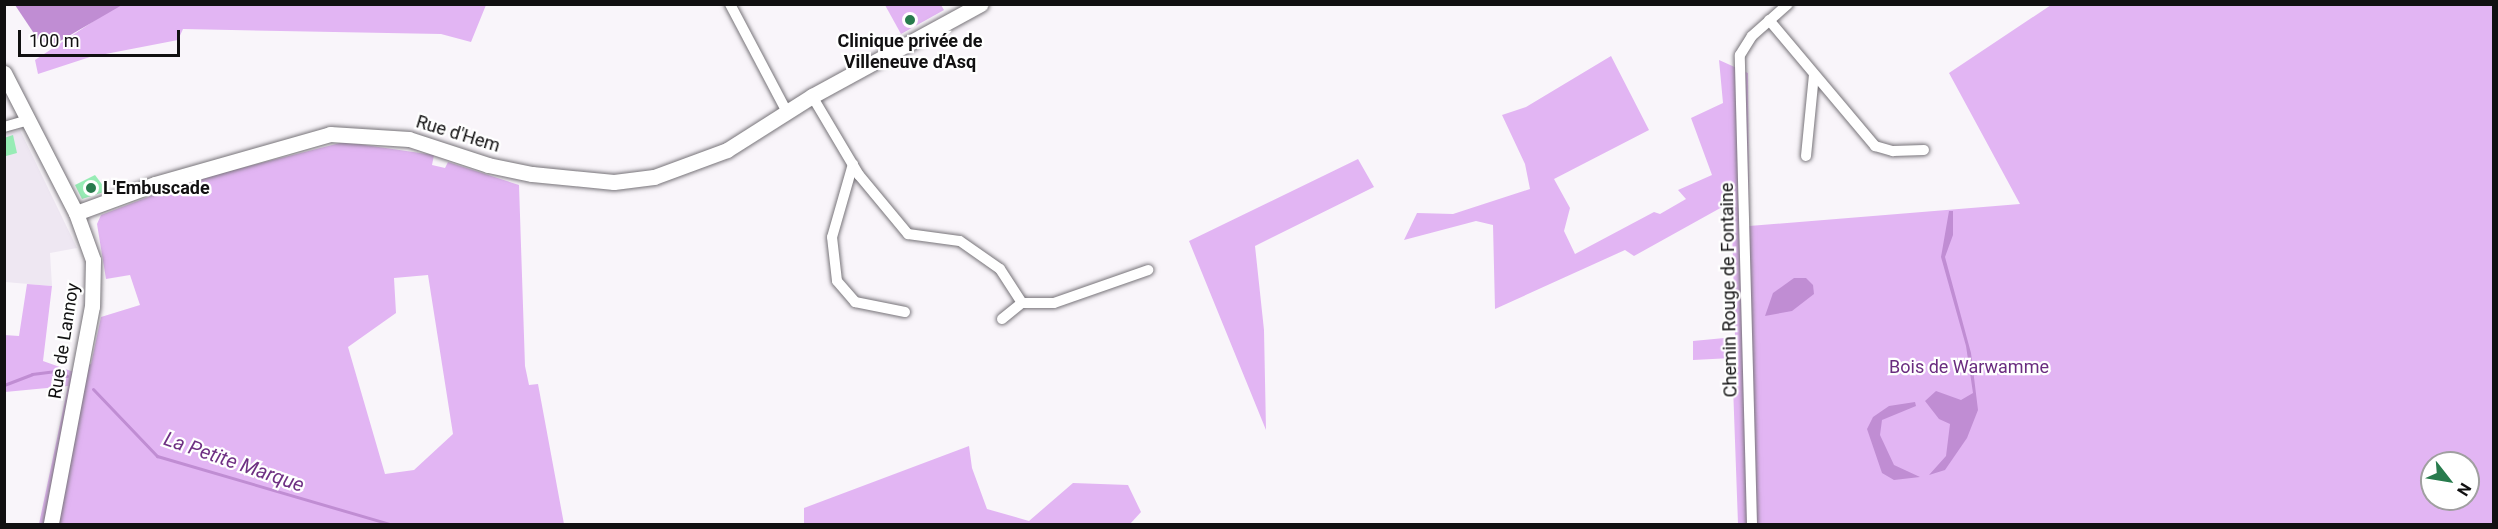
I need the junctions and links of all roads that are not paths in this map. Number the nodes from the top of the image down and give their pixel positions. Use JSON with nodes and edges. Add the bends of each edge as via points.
{"nodes":[{"id":1,"x":730,"y":4,"type":"edge"},
{"id":2,"x":981,"y":4,"type":"edge"},
{"id":3,"x":1788,"y":4,"type":"edge"},
{"id":4,"x":1768,"y":20,"type":"junction"},
{"id":5,"x":4,"y":73,"type":"edge"},
{"id":6,"x":1814,"y":75,"type":"junction"},
{"id":7,"x":812,"y":96,"type":"junction"},
{"id":8,"x":787,"y":112,"type":"junction"},
{"id":9,"x":28,"y":120,"type":"junction"},
{"id":10,"x":4,"y":127,"type":"edge"},
{"id":11,"x":1924,"y":150,"type":"dead end"},
{"id":12,"x":1806,"y":156,"type":"dead end"},
{"id":13,"x":853,"y":164,"type":"junction"},
{"id":14,"x":76,"y":213,"type":"junction"},
{"id":15,"x":1148,"y":270,"type":"dead end"},
{"id":16,"x":1022,"y":303,"type":"junction"},
{"id":17,"x":905,"y":312,"type":"dead end"},
{"id":18,"x":1002,"y":319,"type":"dead end"},
{"id":19,"x":51,"y":525,"type":"edge"},
{"id":20,"x":1752,"y":525,"type":"edge"}],
"edges":[{"from":1,"to":8,"type":"street"},
{"from":2,"to":7,"type":"street","name":"Rue d'Hem"},
{"from":3,"to":4,"type":"street"},
{"from":4,"to":6,"type":"street"},
{"from":4,"to":20,"type":"street","name":"Chemin Rouge de Fontaine","via":[[1740,55]]},
{"from":5,"to":9,"type":"street","name":"Rue de Lannoy"},
{"from":6,"to":11,"type":"street","via":[[1875,146],[1893,151]]},
{"from":6,"to":12,"type":"street"},
{"from":7,"to":8,"type":"street","name":"Rue d'Hem"},
{"from":7,"to":13,"type":"street"},
{"from":8,"to":14,"type":"street","name":"Rue d'Hem","via":[[698,164],[639,180],[600,181],[524,172],[409,139],[330,134],[155,184]]},
{"from":9,"to":10,"type":"street"},
{"from":9,"to":14,"type":"street","name":"Rue de Lannoy"},
{"from":13,"to":16,"type":"street","via":[[908,234],[960,241],[1000,269]]},
{"from":13,"to":17,"type":"street","via":[[832,237],[837,281],[851,300]]},
{"from":14,"to":19,"type":"street","name":"Rue de Lannoy","via":[[93,260],[94,289]]},
{"from":15,"to":16,"type":"street","via":[[1054,303]]},
{"from":16,"to":18,"type":"street"}]}
